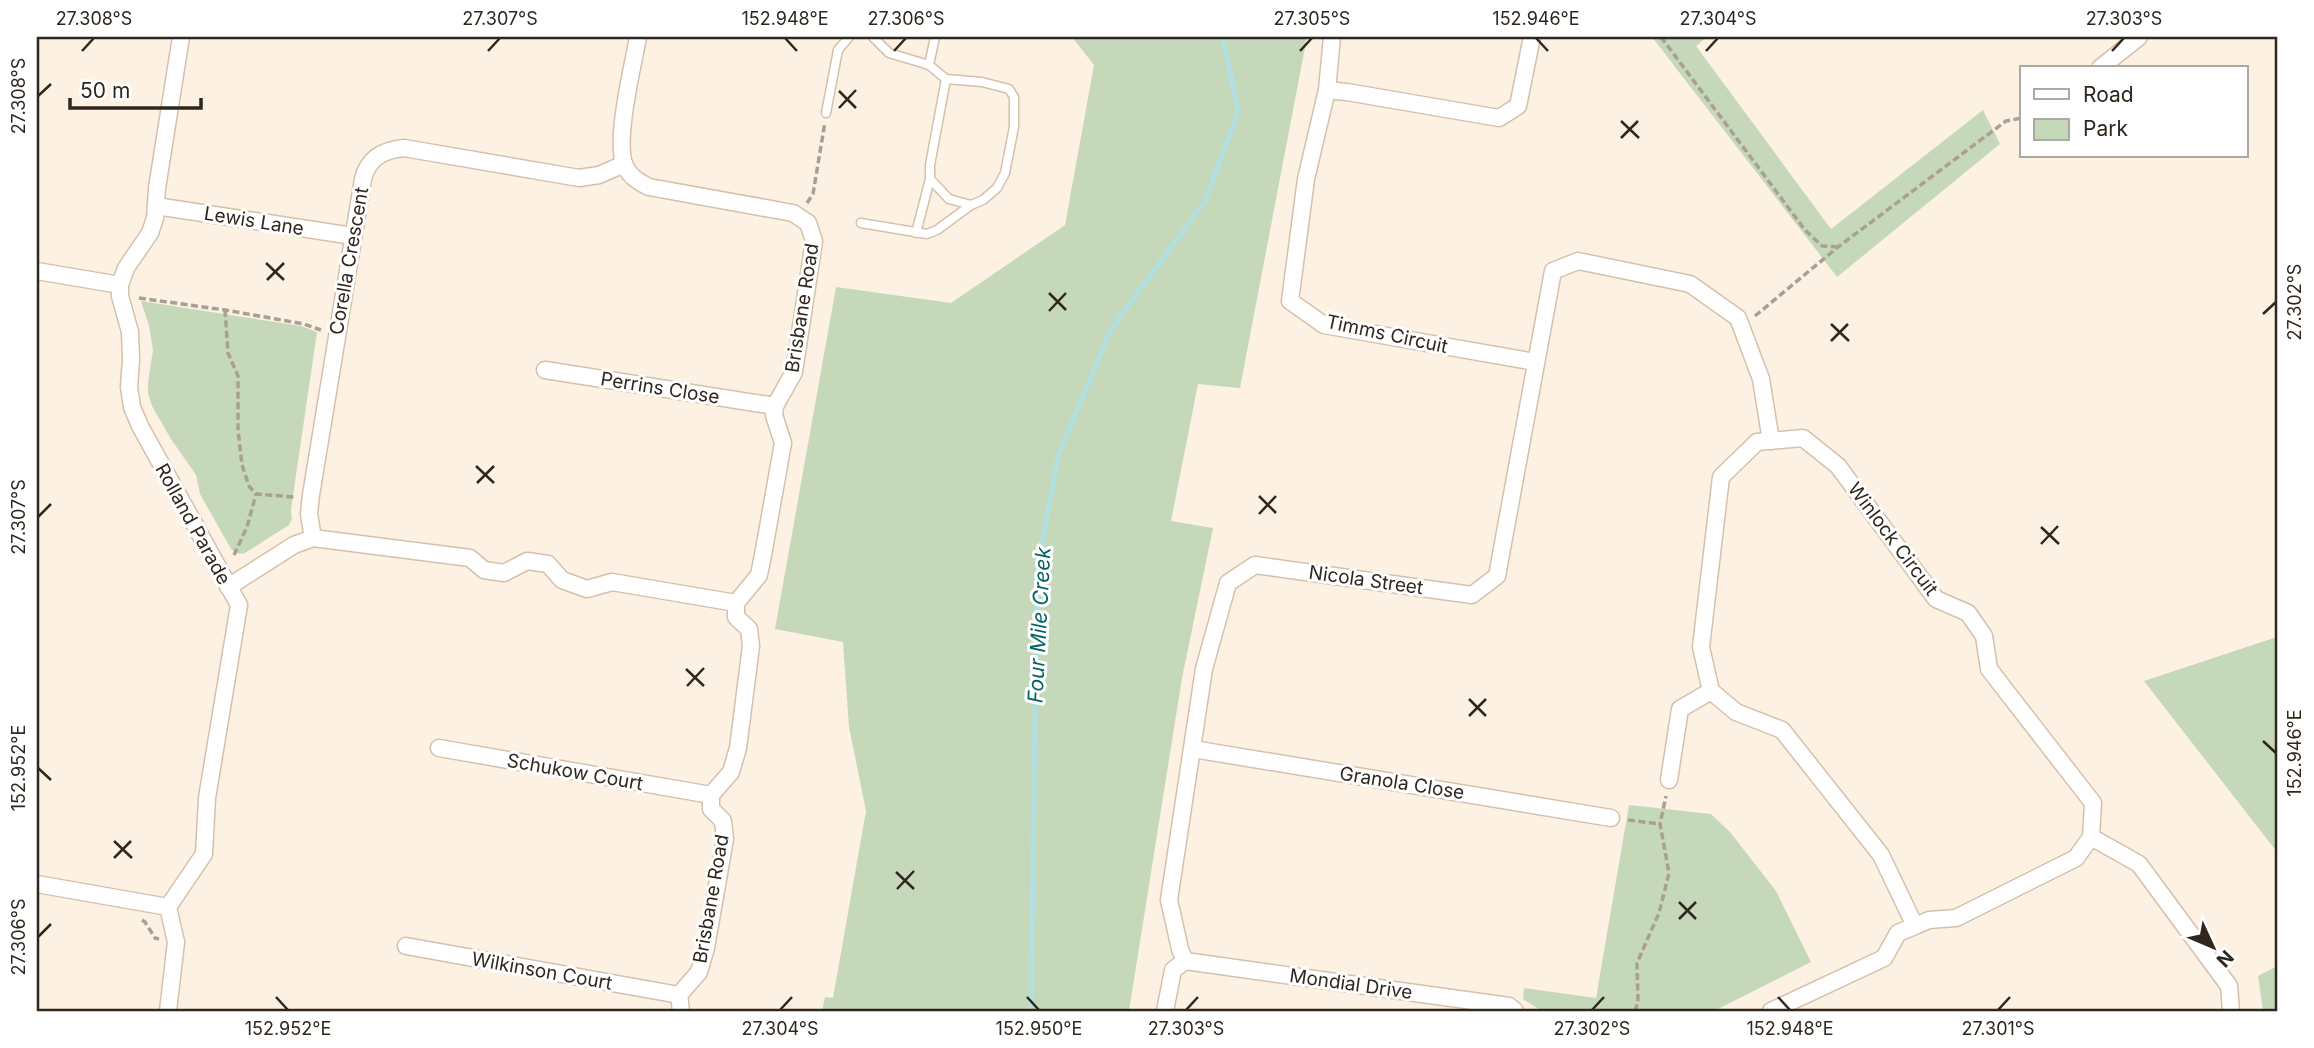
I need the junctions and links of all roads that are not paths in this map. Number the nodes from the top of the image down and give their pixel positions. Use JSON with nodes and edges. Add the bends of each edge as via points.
{"nodes":[{"id":1,"x":181,"y":37,"type":"edge"},
{"id":2,"x":638,"y":37,"type":"edge"},
{"id":3,"x":849,"y":37,"type":"edge"},
{"id":4,"x":873,"y":37,"type":"edge"},
{"id":5,"x":935,"y":37,"type":"edge"},
{"id":6,"x":1332,"y":37,"type":"edge"},
{"id":7,"x":1532,"y":37,"type":"edge"},
{"id":8,"x":2139,"y":37,"type":"edge"},
{"id":9,"x":929,"y":65,"type":"junction"},
{"id":10,"x":2103,"y":66,"type":"edge"},
{"id":11,"x":946,"y":79,"type":"junction"},
{"id":12,"x":1326,"y":90,"type":"junction"},
{"id":13,"x":826,"y":113,"type":"road end"},
{"id":14,"x":624,"y":164,"type":"junction"},
{"id":15,"x":930,"y":179,"type":"junction"},
{"id":16,"x":971,"y":205,"type":"junction"},
{"id":17,"x":156,"y":206,"type":"junction"},
{"id":18,"x":861,"y":223,"type":"dead end"},
{"id":19,"x":916,"y":233,"type":"junction"},
{"id":20,"x":353,"y":236,"type":"junction"},
{"id":21,"x":37,"y":271,"type":"edge"},
{"id":22,"x":120,"y":285,"type":"junction"},
{"id":23,"x":1535,"y":362,"type":"junction"},
{"id":24,"x":545,"y":370,"type":"dead end"},
{"id":25,"x":775,"y":406,"type":"junction"},
{"id":26,"x":1771,"y":441,"type":"junction"},
{"id":27,"x":313,"y":538,"type":"junction"},
{"id":28,"x":228,"y":587,"type":"junction"},
{"id":29,"x":736,"y":603,"type":"junction"},
{"id":30,"x":1711,"y":691,"type":"junction"},
{"id":31,"x":439,"y":748,"type":"dead end"},
{"id":32,"x":1193,"y":749,"type":"junction"},
{"id":33,"x":1669,"y":780,"type":"road end"},
{"id":34,"x":711,"y":795,"type":"junction"},
{"id":35,"x":1611,"y":818,"type":"road end"},
{"id":36,"x":2091,"y":837,"type":"junction"},
{"id":37,"x":37,"y":884,"type":"edge"},
{"id":38,"x":168,"y":907,"type":"junction"},
{"id":39,"x":1915,"y":926,"type":"junction"},
{"id":40,"x":405,"y":946,"type":"dead end"},
{"id":41,"x":1185,"y":961,"type":"junction"},
{"id":42,"x":680,"y":1003,"type":"edge"},
{"id":43,"x":168,"y":1011,"type":"edge"},
{"id":44,"x":1165,"y":1011,"type":"edge"},
{"id":45,"x":1516,"y":1011,"type":"edge"},
{"id":46,"x":1771,"y":1011,"type":"edge"},
{"id":47,"x":2231,"y":1011,"type":"edge"}],
"edges":[{"from":1,"to":17,"type":"street"},
{"from":2,"to":14,"type":"street","via":[[621,142]]},
{"from":3,"to":13,"type":"lane","via":[[838,50]]},
{"from":4,"to":9,"type":"lane","via":[[889,53]]},
{"from":5,"to":9,"type":"lane"},
{"from":6,"to":12,"type":"street","name":"Timms Circuit"},
{"from":7,"to":12,"type":"street","via":[[1518,106],[1499,118]]},
{"from":8,"to":10,"type":"street"},
{"from":9,"to":11,"type":"lane"},
{"from":11,"to":15,"type":"lane"},
{"from":11,"to":16,"type":"lane","via":[[1009,89],[1014,97],[1014,127],[1005,173],[997,187]]},
{"from":12,"to":23,"type":"street","name":"Timms Circuit","via":[[1306,179],[1290,302],[1324,325]]},
{"from":14,"to":20,"type":"street","name":"Corella Crescent","via":[[579,178],[404,148],[391,150],[380,154],[365,171]]},
{"from":14,"to":25,"type":"street","name":"Brisbane Road","via":[[636,180],[649,187],[784,210],[808,223],[814,248],[794,372]]},
{"from":15,"to":16,"type":"lane","via":[[949,199]]},
{"from":15,"to":19,"type":"lane"},
{"from":16,"to":19,"type":"lane","via":[[937,230]]},
{"from":17,"to":20,"type":"street","name":"Lewis Lane"},
{"from":17,"to":22,"type":"street","via":[[150,233]]},
{"from":18,"to":19,"type":"lane"},
{"from":20,"to":27,"type":"street","name":"Corella Crescent","via":[[311,495]]},
{"from":21,"to":22,"type":"street"},
{"from":22,"to":28,"type":"street","name":"Rolland Parade","via":[[130,332],[132,407]]},
{"from":23,"to":26,"type":"street","name":"Nicola Street","via":[[1553,271],[1578,261],[1690,284],[1738,318],[1761,379]]},
{"from":23,"to":32,"type":"street","name":"Nicola Street","via":[[1497,576],[1472,595],[1255,565],[1228,583],[1205,669]]},
{"from":24,"to":25,"type":"street","name":"Perrins Close"},
{"from":25,"to":29,"type":"street","via":[[783,443],[764,555],[759,575]]},
{"from":26,"to":30,"type":"street","name":"Winlock Circuit","via":[[1757,442],[1721,477],[1701,647]]},
{"from":26,"to":36,"type":"street","name":"Winlock Circuit","via":[[1803,438],[1838,466],[1936,599],[1968,613],[1984,636],[1989,668],[2093,803]]},
{"from":27,"to":28,"type":"street"},
{"from":27,"to":29,"type":"street","via":[[470,558],[484,570],[505,573],[527,561],[548,564],[562,580],[587,589],[612,583]]},
{"from":28,"to":38,"type":"street","name":"Rolland Parade","via":[[239,605],[207,798],[204,854]]},
{"from":29,"to":34,"type":"street","via":[[736,617],[749,629],[751,646],[738,748],[731,772]]},
{"from":30,"to":33,"type":"street","via":[[1680,709]]},
{"from":30,"to":39,"type":"street","via":[[1736,712],[1782,730],[1881,855]]},
{"from":31,"to":34,"type":"street","name":"Schukow Court"},
{"from":32,"to":35,"type":"street","name":"Granola Close"},
{"from":32,"to":41,"type":"street","name":"Nicola Street","via":[[1168,900]]},
{"from":34,"to":42,"type":"street","name":"Brisbane Road","via":[[711,809],[723,821],[725,839],[706,948],[699,972]]},
{"from":36,"to":39,"type":"street","via":[[2076,858],[1956,918]]},
{"from":36,"to":47,"type":"street","via":[[2139,864],[2229,986]]},
{"from":37,"to":38,"type":"street"},
{"from":38,"to":43,"type":"street","via":[[176,942]]},
{"from":39,"to":46,"type":"street","via":[[1898,933],[1884,958]]},
{"from":40,"to":42,"type":"street","name":"Wilkinson Court"},
{"from":41,"to":44,"type":"street","via":[[1173,970]]},
{"from":41,"to":45,"type":"street","name":"Mondial Drive","via":[[1509,1006]]}]}
